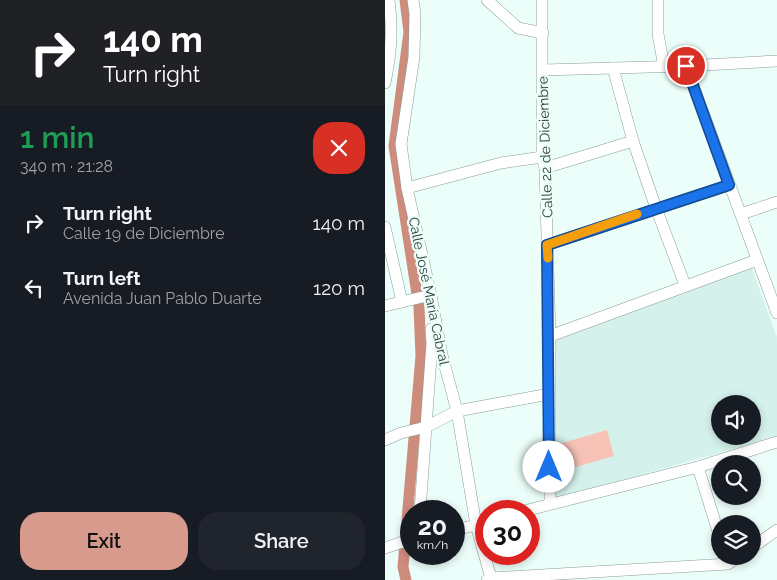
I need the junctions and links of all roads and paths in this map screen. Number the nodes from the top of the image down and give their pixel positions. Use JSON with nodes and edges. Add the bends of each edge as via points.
{"nodes":[{"id":1,"x":389,"y":0,"type":"edge"},
{"id":2,"x":413,"y":0,"type":"edge"},
{"id":3,"x":487,"y":0,"type":"edge"},
{"id":4,"x":542,"y":0,"type":"edge"},
{"id":5,"x":658,"y":0,"type":"edge"},
{"id":6,"x":543,"y":33,"type":"junction"},
{"id":7,"x":777,"y":61,"type":"edge"},
{"id":8,"x":686,"y":66,"type":"junction"},
{"id":9,"x":664,"y":67,"type":"junction"},
{"id":10,"x":613,"y":68,"type":"junction"},
{"id":11,"x":543,"y":70,"type":"junction"},
{"id":12,"x":385,"y":83,"type":"edge"},
{"id":13,"x":633,"y":141,"type":"junction"},
{"id":14,"x":543,"y":163,"type":"junction"},
{"id":15,"x":729,"y":185,"type":"junction"},
{"id":16,"x":407,"y":188,"type":"junction"},
{"id":17,"x":777,"y":202,"type":"edge"},
{"id":18,"x":655,"y":208,"type":"junction"},
{"id":19,"x":741,"y":214,"type":"junction"},
{"id":20,"x":385,"y":227,"type":"edge"},
{"id":21,"x":547,"y":245,"type":"junction"},
{"id":22,"x":757,"y":260,"type":"junction"},
{"id":23,"x":685,"y":285,"type":"junction"},
{"id":24,"x":427,"y":296,"type":"junction"},
{"id":25,"x":402,"y":302,"type":"junction"},
{"id":26,"x":385,"y":306,"type":"edge"},
{"id":27,"x":777,"y":313,"type":"edge"},
{"id":28,"x":549,"y":336,"type":"junction"},
{"id":29,"x":549,"y":394,"type":"junction"},
{"id":30,"x":457,"y":411,"type":"junction"},
{"id":31,"x":423,"y":428,"type":"junction"},
{"id":32,"x":385,"y":440,"type":"edge"},
{"id":33,"x":777,"y":442,"type":"edge"},
{"id":34,"x":698,"y":467,"type":"junction"},
{"id":35,"x":420,"y":500,"type":"edge"},
{"id":36,"x":476,"y":500,"type":"edge"},
{"id":37,"x":550,"y":504,"type":"junction"},
{"id":38,"x":540,"y":507,"type":"edge"},
{"id":39,"x":713,"y":515,"type":"edge"},
{"id":40,"x":777,"y":530,"type":"edge"},
{"id":41,"x":761,"y":541,"type":"edge"},
{"id":42,"x":400,"y":543,"type":"edge"},
{"id":43,"x":388,"y":547,"type":"edge"},
{"id":44,"x":711,"y":561,"type":"edge"},
{"id":45,"x":487,"y":565,"type":"edge"},
{"id":46,"x":489,"y":579,"type":"edge"}],
"edges":[{"from":1,"to":12,"type":"street","via":[[392,47]]},
{"from":2,"to":16,"type":"street","name":"Calle José María Cabral","via":[[414,57],[401,144]]},
{"from":3,"to":6,"type":"street","via":[[518,28]]},
{"from":4,"to":6,"type":"street","name":"Calle 22 de Diciembre"},
{"from":5,"to":9,"type":"street","via":[[658,34]]},
{"from":6,"to":11,"type":"street","name":"Calle 22 de Diciembre"},
{"from":7,"to":8,"type":"street"},
{"from":8,"to":9,"type":"street"},
{"from":8,"to":15,"type":"street"},
{"from":9,"to":10,"type":"street"},
{"from":10,"to":11,"type":"street"},
{"from":10,"to":13,"type":"street"},
{"from":11,"to":14,"type":"street","name":"Calle 22 de Diciembre"},
{"from":13,"to":14,"type":"street"},
{"from":13,"to":18,"type":"street"},
{"from":14,"to":16,"type":"street","via":[[501,163]]},
{"from":14,"to":21,"type":"street","name":"Calle 22 de Diciembre"},
{"from":15,"to":18,"type":"street"},
{"from":15,"to":19,"type":"street"},
{"from":16,"to":24,"type":"street","name":"Calle José María Cabral"},
{"from":17,"to":19,"type":"street"},
{"from":18,"to":21,"type":"street"},
{"from":18,"to":23,"type":"street"},
{"from":19,"to":22,"type":"street"},
{"from":20,"to":25,"type":"street"},
{"from":21,"to":28,"type":"street","name":"Calle 22 de Diciembre"},
{"from":22,"to":23,"type":"street"},
{"from":22,"to":27,"type":"street"},
{"from":23,"to":28,"type":"street"},
{"from":24,"to":25,"type":"street"},
{"from":24,"to":30,"type":"street","name":"Calle José María Cabral"},
{"from":24,"to":31,"type":"street","via":[[432,343]]},
{"from":25,"to":26,"type":"street"},
{"from":28,"to":29,"type":"street","name":"Calle 22 de Diciembre"},
{"from":29,"to":30,"type":"street"},
{"from":29,"to":37,"type":"street","name":"Calle 22 de Diciembre"},
{"from":30,"to":31,"type":"street"},
{"from":30,"to":36,"type":"street","name":"Calle José María Cabral"},
{"from":31,"to":32,"type":"street","via":[[401,432]]},
{"from":31,"to":35,"type":"street"},
{"from":33,"to":34,"type":"street"},
{"from":34,"to":37,"type":"street"},
{"from":34,"to":39,"type":"street"},
{"from":37,"to":38,"type":"street"},
{"from":40,"to":41,"type":"street"},
{"from":42,"to":43,"type":"street"},
{"from":44,"to":46,"type":"street"},
{"from":45,"to":46,"type":"street","name":"Calle José María Cabral"}]}
